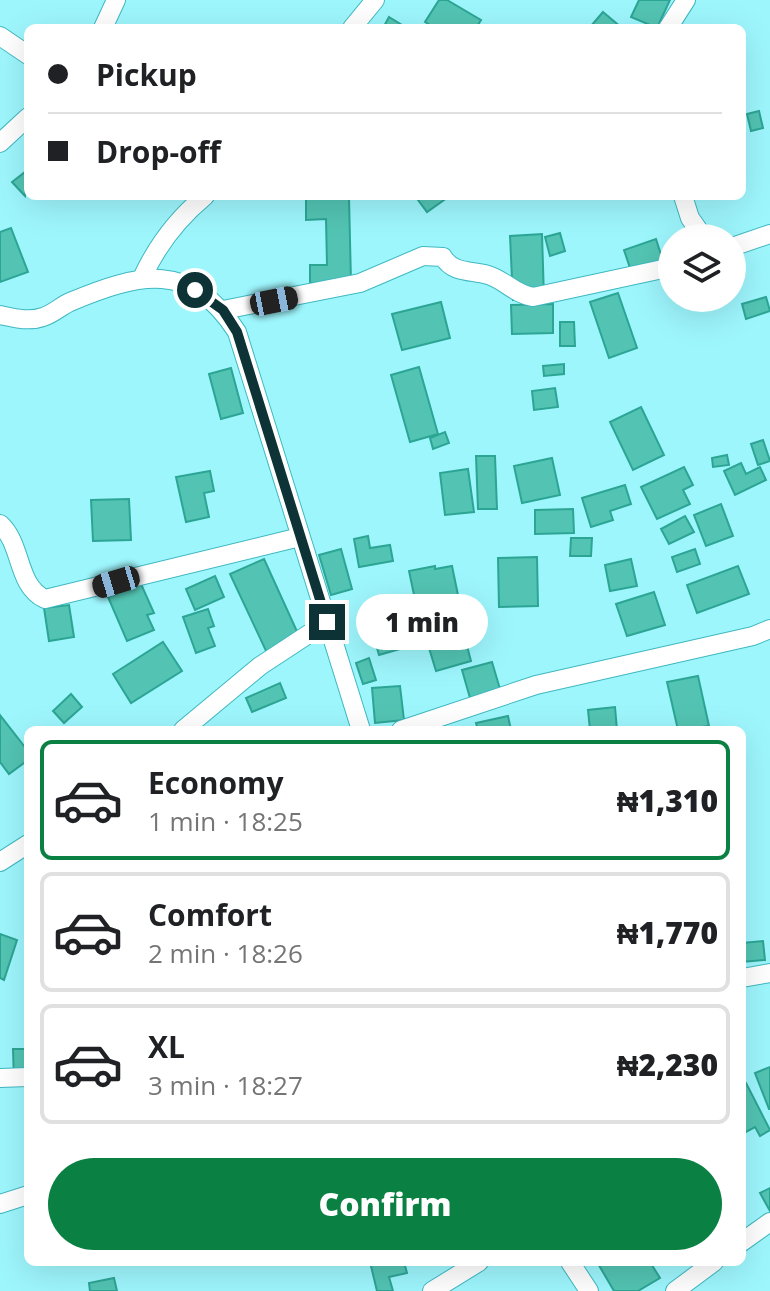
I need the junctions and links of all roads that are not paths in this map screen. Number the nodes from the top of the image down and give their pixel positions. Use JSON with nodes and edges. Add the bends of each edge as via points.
{"nodes":[{"id":1,"x":116,"y":0,"type":"edge"},
{"id":2,"x":375,"y":0,"type":"edge"},
{"id":3,"x":686,"y":0,"type":"edge"},
{"id":4,"x":105,"y":24,"type":"edge"},
{"id":5,"x":355,"y":24,"type":"edge"},
{"id":6,"x":671,"y":24,"type":"edge"},
{"id":7,"x":0,"y":36,"type":"edge"},
{"id":8,"x":24,"y":52,"type":"edge"},
{"id":9,"x":24,"y":121,"type":"edge"},
{"id":10,"x":0,"y":143,"type":"edge"},
{"id":11,"x":200,"y":200,"type":"edge"},
{"id":12,"x":684,"y":200,"type":"edge"},
{"id":13,"x":694,"y":224,"type":"edge"},
{"id":14,"x":770,"y":234,"type":"edge"},
{"id":15,"x":746,"y":242,"type":"edge"},
{"id":16,"x":658,"y":270,"type":"edge"},
{"id":17,"x":143,"y":276,"type":"junction"},
{"id":18,"x":223,"y":310,"type":"junction"},
{"id":19,"x":0,"y":315,"type":"edge"},
{"id":20,"x":0,"y":524,"type":"edge"},
{"id":21,"x":300,"y":537,"type":"junction"},
{"id":22,"x":327,"y":622,"type":"junction"},
{"id":23,"x":770,"y":629,"type":"edge"},
{"id":24,"x":188,"y":726,"type":"edge"},
{"id":25,"x":360,"y":726,"type":"edge"},
{"id":26,"x":413,"y":726,"type":"edge"},
{"id":27,"x":24,"y":847,"type":"edge"},
{"id":28,"x":0,"y":862,"type":"edge"},
{"id":29,"x":770,"y":973,"type":"edge"},
{"id":30,"x":746,"y":977,"type":"edge"},
{"id":31,"x":24,"y":1077,"type":"edge"},
{"id":32,"x":0,"y":1078,"type":"edge"},
{"id":33,"x":24,"y":1196,"type":"edge"},
{"id":34,"x":0,"y":1204,"type":"edge"},
{"id":35,"x":770,"y":1222,"type":"edge"},
{"id":36,"x":746,"y":1239,"type":"edge"},
{"id":37,"x":473,"y":1266,"type":"edge"},
{"id":38,"x":573,"y":1266,"type":"edge"},
{"id":39,"x":709,"y":1266,"type":"edge"},
{"id":40,"x":432,"y":1291,"type":"edge"},
{"id":41,"x":589,"y":1291,"type":"edge"},
{"id":42,"x":675,"y":1291,"type":"edge"}],
"edges":[{"from":1,"to":4,"type":"street"},
{"from":2,"to":5,"type":"street"},
{"from":3,"to":6,"type":"street"},
{"from":7,"to":8,"type":"street"},
{"from":9,"to":10,"type":"street"},
{"from":11,"to":17,"type":"street","via":[[156,249]]},
{"from":12,"to":13,"type":"street"},
{"from":14,"to":15,"type":"street"},
{"from":16,"to":18,"type":"street","via":[[533,297],[518,294],[490,275],[467,274],[443,257],[423,256],[360,283]]},
{"from":17,"to":18,"type":"street","via":[[180,280]]},
{"from":17,"to":19,"type":"street","via":[[67,303],[44,317]]},
{"from":18,"to":21,"type":"street","via":[[237,332]]},
{"from":20,"to":21,"type":"street","via":[[20,557],[26,583],[45,599]]},
{"from":21,"to":22,"type":"street"},
{"from":22,"to":24,"type":"street","via":[[260,666]]},
{"from":22,"to":25,"type":"street"},
{"from":23,"to":26,"type":"street","via":[[536,685]]},
{"from":27,"to":28,"type":"street"},
{"from":29,"to":30,"type":"street"},
{"from":31,"to":32,"type":"street"},
{"from":33,"to":34,"type":"street"},
{"from":35,"to":36,"type":"street"},
{"from":37,"to":40,"type":"street"},
{"from":38,"to":41,"type":"street"},
{"from":39,"to":42,"type":"street"}]}
